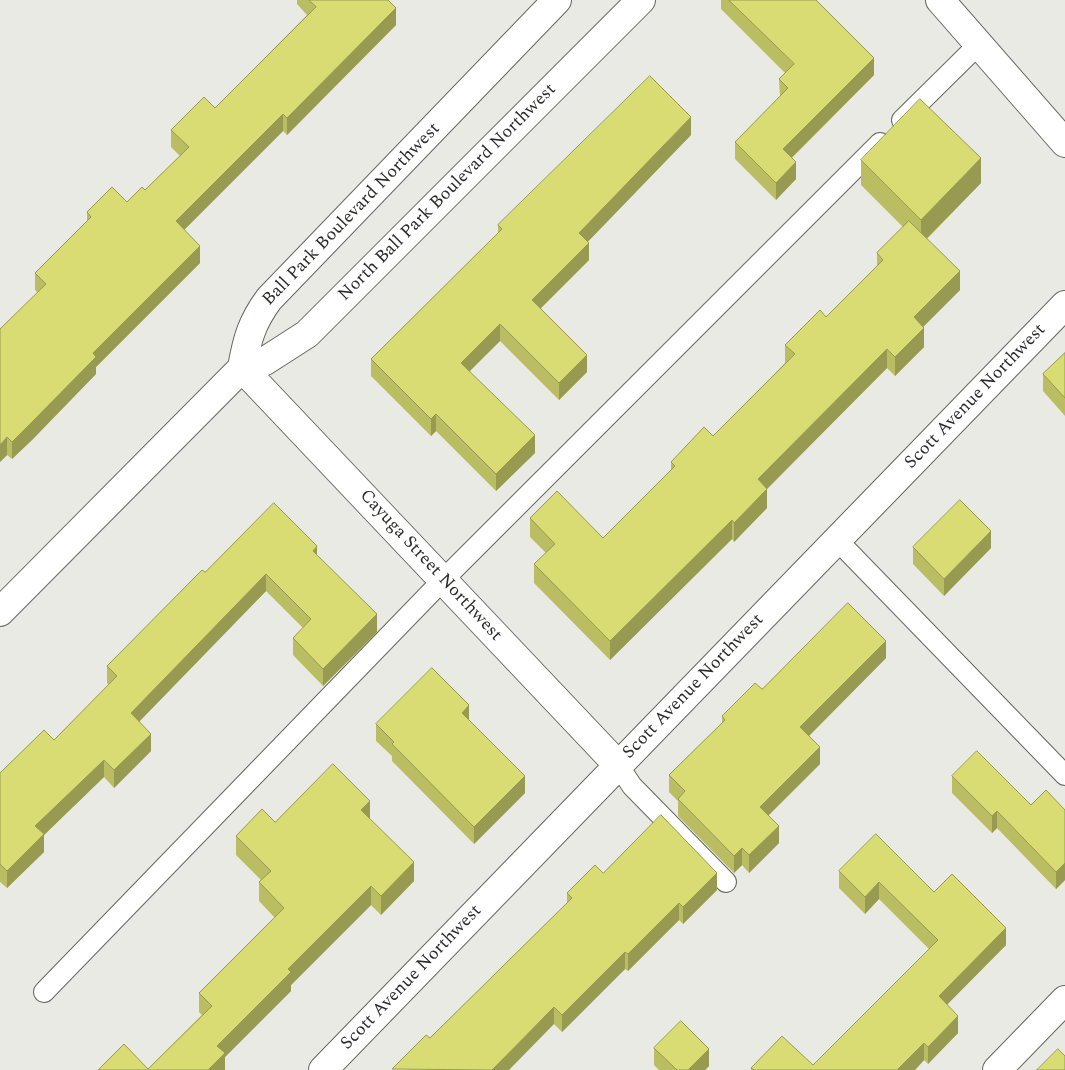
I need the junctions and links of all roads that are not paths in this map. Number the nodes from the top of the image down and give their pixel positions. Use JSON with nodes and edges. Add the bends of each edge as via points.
{"nodes":[{"id":1,"x":557,"y":0,"type":"edge"},
{"id":2,"x":641,"y":0,"type":"edge"},
{"id":3,"x":940,"y":0,"type":"edge"},
{"id":4,"x":979,"y":44,"type":"junction"},
{"id":5,"x":1065,"y":143,"type":"edge"},
{"id":6,"x":1065,"y":305,"type":"edge"},
{"id":7,"x":242,"y":368,"type":"junction"},
{"id":8,"x":837,"y":540,"type":"junction"},
{"id":9,"x":443,"y":580,"type":"junction"},
{"id":10,"x":0,"y":612,"type":"edge"},
{"id":11,"x":618,"y":766,"type":"junction"},
{"id":12,"x":1065,"y":775,"type":"edge"},
{"id":13,"x":726,"y":882,"type":"dead end"},
{"id":14,"x":44,"y":992,"type":"dead end"},
{"id":15,"x":1065,"y":1000,"type":"edge"},
{"id":16,"x":323,"y":1070,"type":"edge"},
{"id":17,"x":997,"y":1070,"type":"edge"}],
"edges":[{"from":1,"to":7,"type":"street","name":"Ball Park Boulevard Northwest","via":[[269,299],[256,317],[247,340]]},
{"from":2,"to":7,"type":"street","name":"North Ball Park Boulevard Northwest","via":[[307,334],[265,362]]},
{"from":3,"to":4,"type":"street"},
{"from":4,"to":5,"type":"street"},
{"from":4,"to":9,"type":"lane"},
{"from":6,"to":8,"type":"street","name":"Scott Avenue Northwest"},
{"from":7,"to":9,"type":"street","name":"Cayuga Street Northwest"},
{"from":7,"to":10,"type":"street"},
{"from":8,"to":11,"type":"street","name":"Scott Avenue Northwest"},
{"from":8,"to":12,"type":"lane"},
{"from":9,"to":11,"type":"street","name":"Cayuga Street Northwest"},
{"from":9,"to":14,"type":"lane"},
{"from":11,"to":13,"type":"lane","via":[[632,786]]},
{"from":11,"to":16,"type":"street","name":"Scott Avenue Northwest"},
{"from":15,"to":17,"type":"street"}]}
